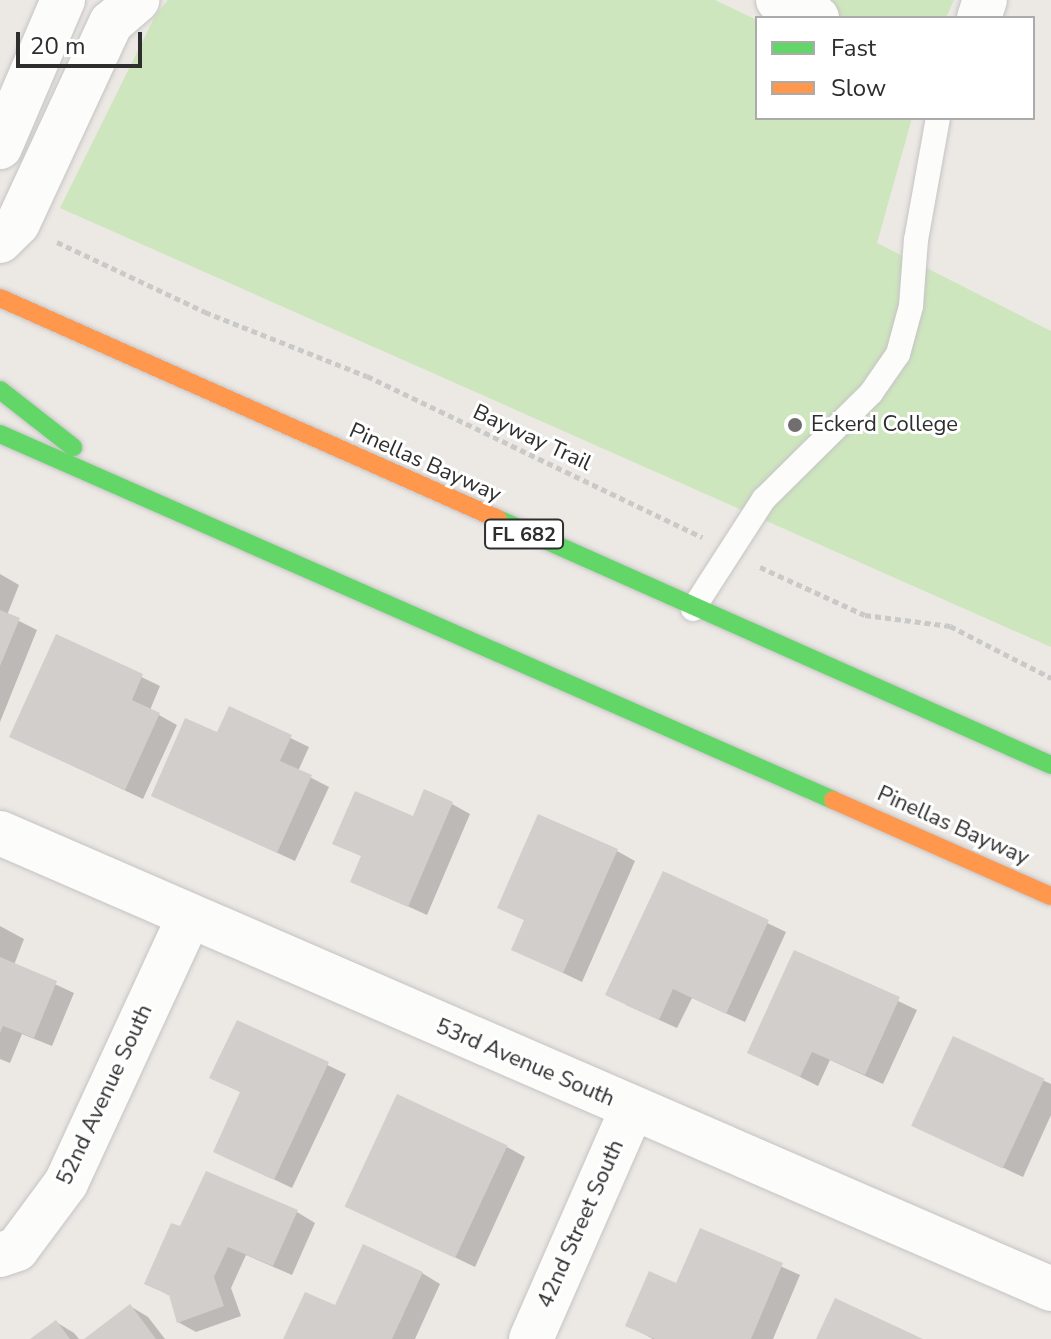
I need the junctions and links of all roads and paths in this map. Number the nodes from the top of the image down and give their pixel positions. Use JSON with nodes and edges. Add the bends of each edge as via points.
{"nodes":[{"id":1,"x":63,"y":0,"type":"edge"},
{"id":2,"x":137,"y":0,"type":"edge"},
{"id":3,"x":778,"y":0,"type":"edge"},
{"id":4,"x":813,"y":16,"type":"edge"},
{"id":5,"x":938,"y":120,"type":"edge"},
{"id":6,"x":0,"y":147,"type":"edge"},
{"id":7,"x":9,"y":232,"type":"edge"},
{"id":8,"x":0,"y":298,"type":"edge"},
{"id":9,"x":0,"y":390,"type":"edge"},
{"id":10,"x":0,"y":434,"type":"edge"},
{"id":11,"x":161,"y":506,"type":"junction"},
{"id":12,"x":730,"y":552,"type":"junction"},
{"id":13,"x":693,"y":609,"type":"junction"},
{"id":14,"x":1051,"y":678,"type":"edge"},
{"id":15,"x":1051,"y":765,"type":"edge"},
{"id":16,"x":0,"y":833,"type":"edge"},
{"id":17,"x":1051,"y":896,"type":"edge"},
{"id":18,"x":189,"y":917,"type":"junction"},
{"id":19,"x":632,"y":1109,"type":"junction"},
{"id":20,"x":0,"y":1255,"type":"edge"},
{"id":21,"x":1051,"y":1289,"type":"edge"},
{"id":22,"x":531,"y":1339,"type":"edge"}],
"edges":[{"from":1,"to":6,"type":"street"},
{"from":2,"to":7,"type":"street","via":[[111,23]]},
{"from":3,"to":4,"type":"street"},
{"from":5,"to":12,"type":"lane","via":[[916,240],[911,306],[898,354],[871,393],[764,499]]},
{"from":7,"to":12,"type":"path","name":"Bayway Trail","via":[[367,376]]},
{"from":8,"to":13,"type":"main road","name":"Pinellas Bayway","number":"FL 682"},
{"from":9,"to":11,"type":"main road","via":[[40,425]]},
{"from":10,"to":11,"type":"main road","name":"Pinellas Bayway"},
{"from":11,"to":17,"type":"main road","name":"Pinellas Bayway"},
{"from":12,"to":13,"type":"lane"},
{"from":12,"to":14,"type":"path","name":"Bayway Trail","via":[[865,615],[950,626]]},
{"from":13,"to":15,"type":"main road","name":"Pinellas Bayway","number":"FL 682"},
{"from":16,"to":18,"type":"street","name":"53rd Avenue South"},
{"from":18,"to":19,"type":"street","name":"53rd Avenue South"},
{"from":18,"to":20,"type":"street","name":"52nd Avenue South","via":[[66,1183],[17,1249]]},
{"from":19,"to":21,"type":"street","name":"53rd Avenue South"},
{"from":19,"to":22,"type":"street","name":"42nd Street South"}]}
